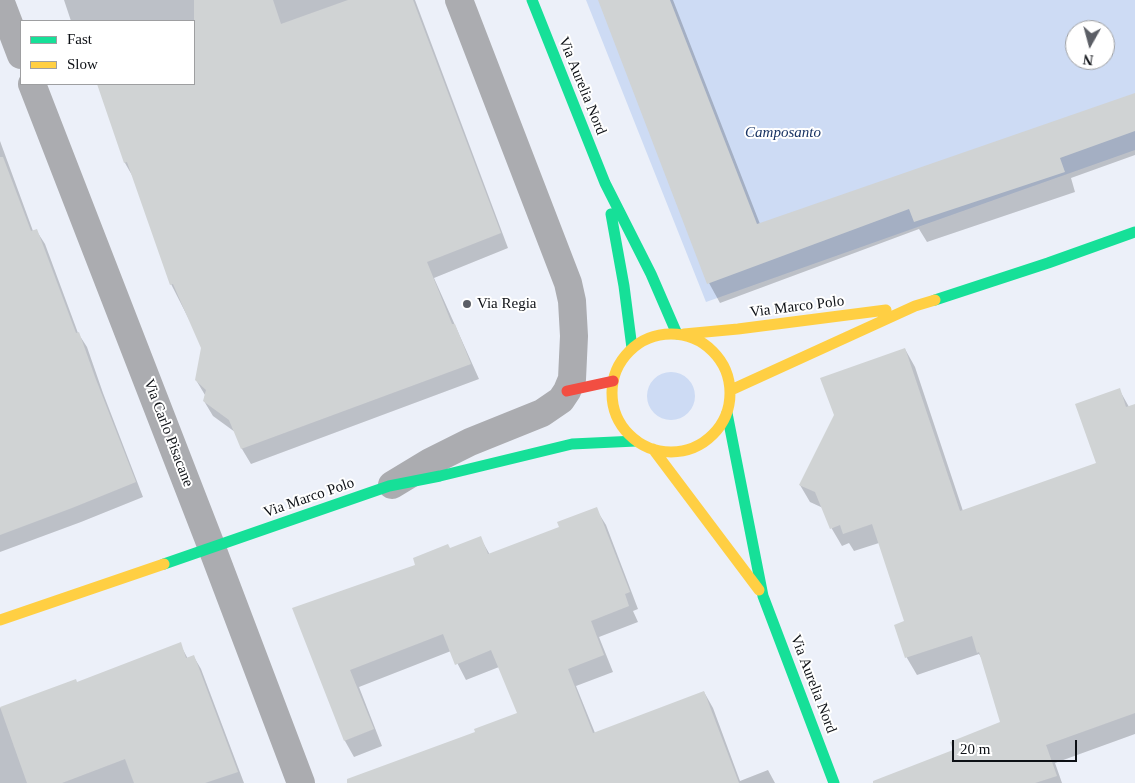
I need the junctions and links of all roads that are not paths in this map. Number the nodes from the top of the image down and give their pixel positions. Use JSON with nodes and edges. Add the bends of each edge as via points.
{"nodes":[{"id":1,"x":0,"y":0,"type":"edge"},
{"id":2,"x":459,"y":0,"type":"edge"},
{"id":3,"x":532,"y":0,"type":"edge"},
{"id":4,"x":20,"y":52,"type":"edge"},
{"id":5,"x":32,"y":85,"type":"edge"},
{"id":6,"x":605,"y":183,"type":"junction"},
{"id":7,"x":1135,"y":232,"type":"edge"},
{"id":8,"x":915,"y":306,"type":"junction"},
{"id":9,"x":680,"y":334,"type":"junction"},
{"id":10,"x":632,"y":348,"type":"junction"},
{"id":11,"x":613,"y":381,"type":"junction"},
{"id":12,"x":731,"y":390,"type":"junction"},
{"id":13,"x":568,"y":392,"type":"junction"},
{"id":14,"x":728,"y":413,"type":"junction"},
{"id":15,"x":636,"y":441,"type":"junction"},
{"id":16,"x":653,"y":450,"type":"junction"},
{"id":17,"x":389,"y":486,"type":"junction"},
{"id":18,"x":212,"y":548,"type":"junction"},
{"id":19,"x":763,"y":596,"type":"junction"},
{"id":20,"x":0,"y":620,"type":"edge"},
{"id":21,"x":301,"y":783,"type":"edge"},
{"id":22,"x":834,"y":783,"type":"edge"}],
"edges":[{"from":1,"to":4,"type":"street"},
{"from":2,"to":13,"type":"street","via":[[571,291],[574,364]]},
{"from":3,"to":6,"type":"street","name":"Via Aurelia Nord"},
{"from":5,"to":18,"type":"street","name":"Via Carlo Pisacane"},
{"from":6,"to":9,"type":"street","name":"Via Aurelia Nord"},
{"from":6,"to":10,"type":"street","name":"Via Aurelia Nord"},
{"from":7,"to":8,"type":"street","name":"Via Marco Polo"},
{"from":8,"to":9,"type":"street","name":"Via Marco Polo"},
{"from":8,"to":12,"type":"street","name":"Via Marco Polo"},
{"from":9,"to":10,"type":"street","via":[[661,334]]},
{"from":9,"to":12,"type":"street","via":[[699,340],[722,361]]},
{"from":10,"to":11,"type":"street","via":[[620,363]]},
{"from":11,"to":13,"type":"street"},
{"from":11,"to":15,"type":"street","via":[[614,410],[623,428]]},
{"from":12,"to":14,"type":"street"},
{"from":13,"to":17,"type":"street","via":[[542,413],[462,446]]},
{"from":14,"to":16,"type":"street","via":[[714,435],[704,443],[679,452]]},
{"from":14,"to":19,"type":"street","name":"Via Aurelia Nord"},
{"from":15,"to":16,"type":"street"},
{"from":15,"to":17,"type":"street","name":"Via Marco Polo","via":[[554,447]]},
{"from":16,"to":19,"type":"street","name":"Via Aurelia Nord"},
{"from":17,"to":18,"type":"street","name":"Via Marco Polo"},
{"from":18,"to":20,"type":"street","name":"Via Marco Polo"},
{"from":18,"to":21,"type":"street","name":"Via Carlo Pisacane"},
{"from":19,"to":22,"type":"street","name":"Via Aurelia Nord"}]}
